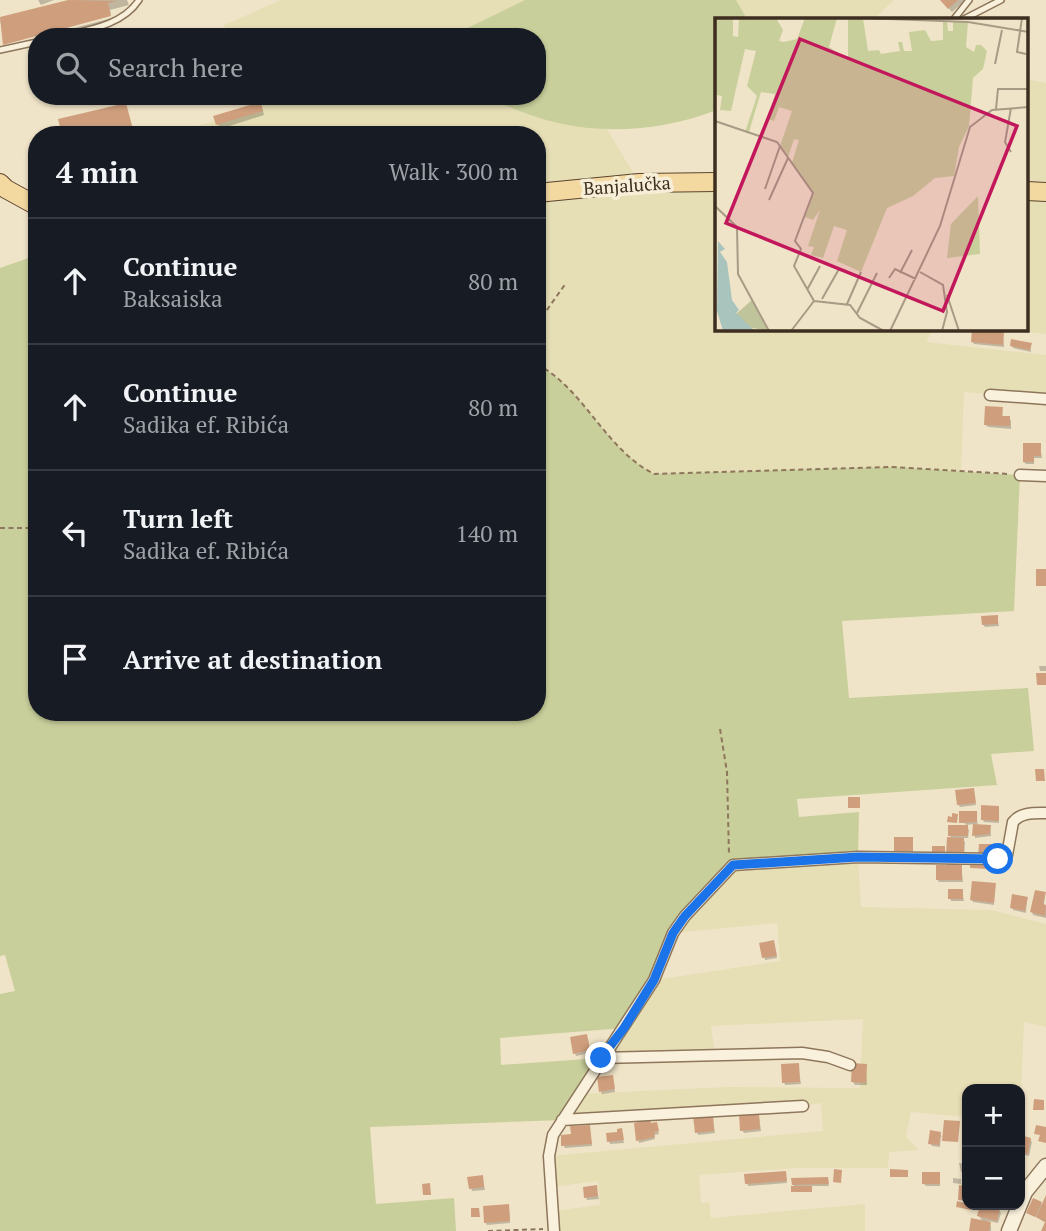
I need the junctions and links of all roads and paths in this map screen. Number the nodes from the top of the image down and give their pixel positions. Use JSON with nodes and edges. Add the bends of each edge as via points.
{"nodes":[{"id":1,"x":139,"y":0,"type":"edge"},
{"id":2,"x":970,"y":0,"type":"edge"},
{"id":3,"x":1001,"y":0,"type":"edge"},
{"id":4,"x":955,"y":18,"type":"edge"},
{"id":5,"x":966,"y":18,"type":"edge"},
{"id":6,"x":97,"y":28,"type":"edge"},
{"id":7,"x":28,"y":44,"type":"edge"},
{"id":8,"x":0,"y":50,"type":"edge"},
{"id":9,"x":715,"y":182,"type":"edge"},
{"id":10,"x":0,"y":183,"type":"edge"},
{"id":11,"x":1028,"y":191,"type":"edge"},
{"id":12,"x":546,"y":192,"type":"edge"},
{"id":13,"x":1046,"y":192,"type":"edge"},
{"id":14,"x":28,"y":201,"type":"edge"},
{"id":15,"x":566,"y":283,"type":"dead end"},
{"id":16,"x":546,"y":311,"type":"edge"},
{"id":17,"x":546,"y":369,"type":"edge"},
{"id":18,"x":990,"y":395,"type":"dead end"},
{"id":19,"x":1046,"y":399,"type":"edge"},
{"id":20,"x":1020,"y":475,"type":"joint"},
{"id":21,"x":1046,"y":476,"type":"edge"},
{"id":22,"x":0,"y":528,"type":"edge"},
{"id":23,"x":28,"y":528,"type":"edge"},
{"id":24,"x":720,"y":729,"type":"dead end"},
{"id":25,"x":1046,"y":813,"type":"edge"},
{"id":26,"x":730,"y":866,"type":"junction"},
{"id":27,"x":601,"y":1058,"type":"junction"},
{"id":28,"x":850,"y":1065,"type":"dead end"},
{"id":29,"x":803,"y":1107,"type":"dead end"},
{"id":30,"x":562,"y":1120,"type":"junction"},
{"id":31,"x":1046,"y":1166,"type":"edge"},
{"id":32,"x":554,"y":1230,"type":"edge"},
{"id":33,"x":488,"y":1231,"type":"edge"},
{"id":34,"x":1009,"y":1231,"type":"edge"}],
"edges":[{"from":1,"to":6,"type":"lane","via":[[115,21]]},
{"from":2,"to":4,"type":"lane"},
{"from":3,"to":5,"type":"lane"},
{"from":7,"to":8,"type":"lane"},
{"from":9,"to":12,"type":"main road","name":"Banjalučka","via":[[639,183]]},
{"from":10,"to":14,"type":"main road"},
{"from":11,"to":13,"type":"main road"},
{"from":15,"to":16,"type":"path"},
{"from":17,"to":20,"type":"path","via":[[625,454],[654,474],[892,467]]},
{"from":18,"to":19,"type":"street"},
{"from":20,"to":21,"type":"street"},
{"from":22,"to":23,"type":"path"},
{"from":24,"to":26,"type":"path","via":[[727,772]]},
{"from":25,"to":26,"type":"street","via":[[1016,818],[1003,858],[858,857]]},
{"from":26,"to":27,"type":"street","via":[[673,933],[654,980]]},
{"from":27,"to":28,"type":"street","via":[[802,1053]]},
{"from":27,"to":30,"type":"street"},
{"from":29,"to":30,"type":"street"},
{"from":30,"to":32,"type":"street","via":[[550,1144]]},
{"from":31,"to":34,"type":"street","via":[[1025,1192]]},
{"from":32,"to":33,"type":"path"}]}
